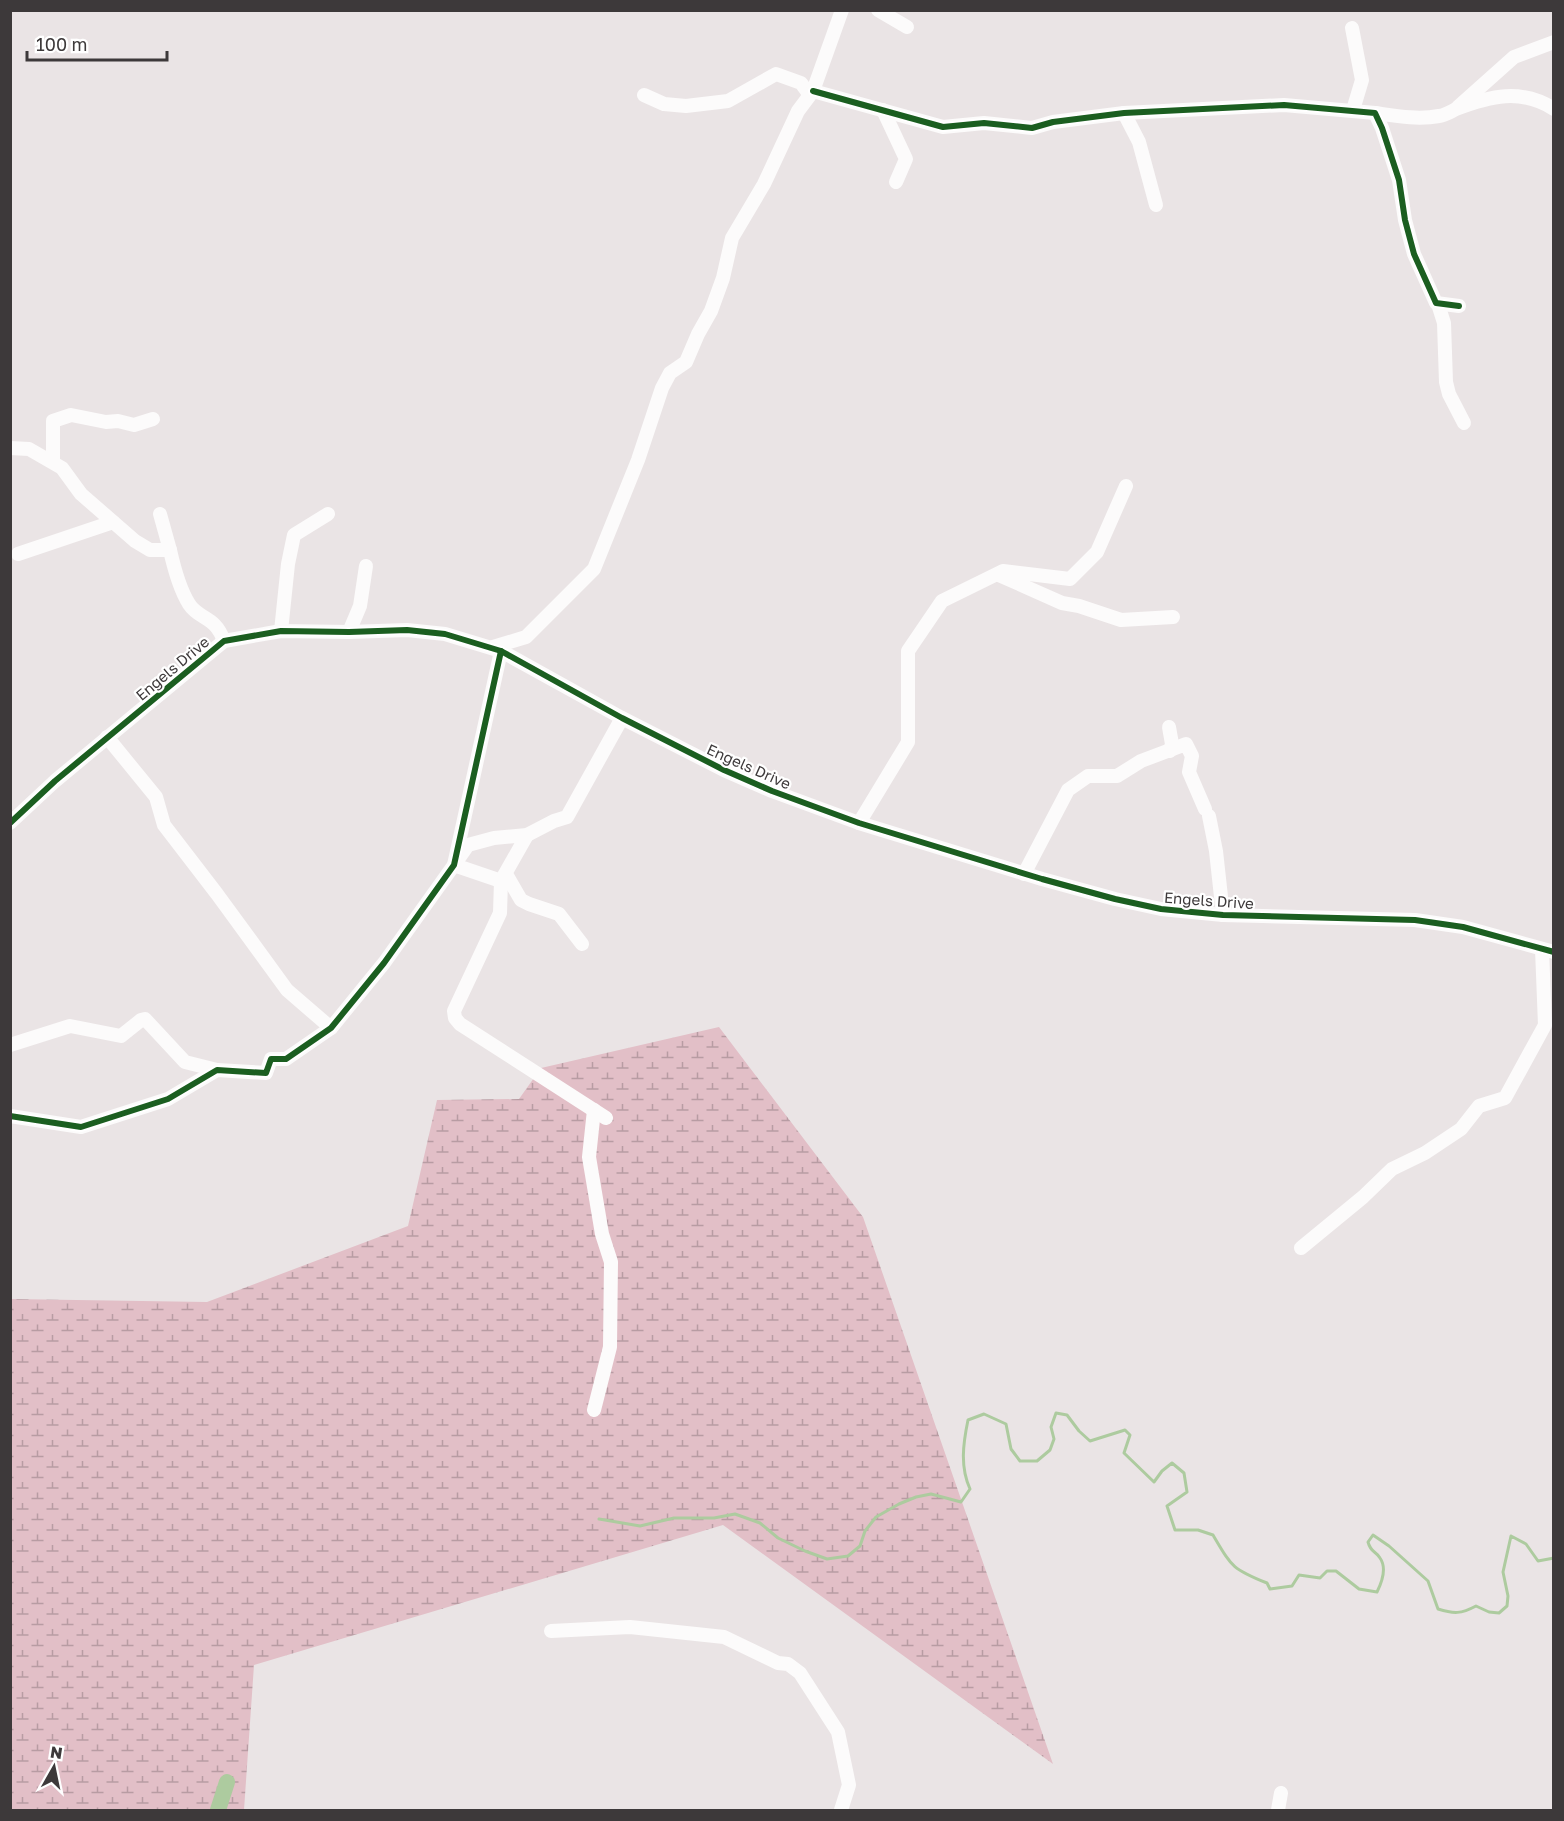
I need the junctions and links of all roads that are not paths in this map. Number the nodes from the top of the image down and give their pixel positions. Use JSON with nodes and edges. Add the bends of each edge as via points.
{"nodes":[{"id":1,"x":842,"y":10,"type":"edge"},
{"id":2,"x":878,"y":10,"type":"edge"},
{"id":3,"x":907,"y":27,"type":"dead end"},
{"id":4,"x":1352,"y":28,"type":"dead end"},
{"id":5,"x":1554,"y":42,"type":"edge"},
{"id":6,"x":811,"y":93,"type":"junction"},
{"id":7,"x":645,"y":95,"type":"dead end"},
{"id":8,"x":1554,"y":109,"type":"edge"},
{"id":9,"x":883,"y":110,"type":"junction"},
{"id":10,"x":1353,"y":110,"type":"junction"},
{"id":11,"x":1455,"y":110,"type":"junction"},
{"id":12,"x":1124,"y":113,"type":"junction"},
{"id":13,"x":1375,"y":113,"type":"junction"},
{"id":14,"x":896,"y":182,"type":"dead end"},
{"id":15,"x":1155,"y":205,"type":"dead end"},
{"id":16,"x":1438,"y":304,"type":"junction"},
{"id":17,"x":1459,"y":306,"type":"dead end"},
{"id":18,"x":153,"y":419,"type":"dead end"},
{"id":19,"x":1464,"y":423,"type":"dead end"},
{"id":20,"x":10,"y":448,"type":"edge"},
{"id":21,"x":53,"y":462,"type":"junction"},
{"id":22,"x":1126,"y":486,"type":"dead end"},
{"id":23,"x":160,"y":514,"type":"dead end"},
{"id":24,"x":328,"y":514,"type":"dead end"},
{"id":25,"x":113,"y":522,"type":"junction"},
{"id":26,"x":170,"y":550,"type":"junction"},
{"id":27,"x":18,"y":554,"type":"dead end"},
{"id":28,"x":366,"y":566,"type":"dead end"},
{"id":29,"x":997,"y":574,"type":"junction"},
{"id":30,"x":1173,"y":617,"type":"dead end"},
{"id":31,"x":281,"y":631,"type":"junction"},
{"id":32,"x":349,"y":632,"type":"junction"},
{"id":33,"x":224,"y":641,"type":"junction"},
{"id":34,"x":497,"y":649,"type":"junction"},
{"id":35,"x":622,"y":718,"type":"junction"},
{"id":36,"x":1169,"y":727,"type":"dead end"},
{"id":37,"x":107,"y":737,"type":"junction"},
{"id":38,"x":1170,"y":751,"type":"junction"},
{"id":39,"x":10,"y":823,"type":"edge"},
{"id":40,"x":859,"y":823,"type":"junction"},
{"id":41,"x":527,"y":835,"type":"junction"},
{"id":42,"x":454,"y":865,"type":"junction"},
{"id":43,"x":1024,"y":874,"type":"junction"},
{"id":44,"x":504,"y":877,"type":"junction"},
{"id":45,"x":1223,"y":915,"type":"junction"},
{"id":46,"x":582,"y":944,"type":"dead end"},
{"id":47,"x":1548,"y":950,"type":"edge"},
{"id":48,"x":331,"y":1028,"type":"junction"},
{"id":49,"x":10,"y":1045,"type":"edge"},
{"id":50,"x":217,"y":1070,"type":"junction"},
{"id":51,"x":10,"y":1116,"type":"edge"},
{"id":52,"x":1301,"y":1248,"type":"dead end"},
{"id":53,"x":594,"y":1410,"type":"dead end"},
{"id":54,"x":550,"y":1630,"type":"dead end"},
{"id":55,"x":1281,"y":1793,"type":"dead end"},
{"id":56,"x":841,"y":1810,"type":"edge"},
{"id":57,"x":1278,"y":1810,"type":"edge"}],
"edges":[{"from":1,"to":6,"type":"street"},
{"from":2,"to":3,"type":"street"},
{"from":4,"to":10,"type":"street","via":[[1362,80]]},
{"from":5,"to":11,"type":"street","via":[[1514,57]]},
{"from":6,"to":7,"type":"street","via":[[801,83],[776,74],[728,101],[686,106],[664,104]]},
{"from":6,"to":9,"type":"street"},
{"from":6,"to":34,"type":"street","via":[[732,238],[711,311],[686,362],[670,373],[662,388],[594,569],[526,637]]},
{"from":8,"to":11,"type":"street","via":[[1540,100],[1516,95],[1495,97]]},
{"from":9,"to":12,"type":"street","via":[[943,127],[984,123],[1032,128]]},
{"from":9,"to":14,"type":"street","via":[[906,159]]},
{"from":10,"to":12,"type":"street","via":[[1284,105]]},
{"from":10,"to":13,"type":"street"},
{"from":11,"to":13,"type":"street","via":[[1425,118]]},
{"from":12,"to":15,"type":"street","via":[[1138,142]]},
{"from":13,"to":16,"type":"street","via":[[1399,180],[1414,254]]},
{"from":16,"to":17,"type":"street"},
{"from":16,"to":19,"type":"street","via":[[1444,323],[1446,382]]},
{"from":18,"to":21,"type":"street","via":[[134,425],[71,415],[53,422]]},
{"from":20,"to":21,"type":"street","via":[[29,449]]},
{"from":21,"to":25,"type":"street"},
{"from":22,"to":29,"type":"street","via":[[1097,552],[1070,579],[1003,571]]},
{"from":23,"to":26,"type":"street"},
{"from":24,"to":31,"type":"street","via":[[294,536]]},
{"from":25,"to":26,"type":"street","via":[[150,550]]},
{"from":25,"to":27,"type":"street"},
{"from":26,"to":33,"type":"street","via":[[174,571],[190,606],[212,621]]},
{"from":28,"to":32,"type":"street","via":[[360,606]]},
{"from":29,"to":30,"type":"street","via":[[1062,603],[1121,620]]},
{"from":29,"to":40,"type":"street","via":[[942,601],[908,651],[908,742]]},
{"from":31,"to":32,"type":"street","name":"Engels Drive"},
{"from":31,"to":33,"type":"street","name":"Engels Drive"},
{"from":32,"to":34,"type":"street","name":"Engels Drive","via":[[406,630],[445,634]]},
{"from":33,"to":37,"type":"street","name":"Engels Drive"},
{"from":34,"to":35,"type":"street","name":"Engels Drive"},
{"from":34,"to":42,"type":"street"},
{"from":35,"to":40,"type":"street","name":"Engels Drive","via":[[724,770]]},
{"from":35,"to":41,"type":"street","via":[[567,817]]},
{"from":36,"to":38,"type":"street"},
{"from":37,"to":39,"type":"street","name":"Engels Drive"},
{"from":37,"to":48,"type":"street","via":[[156,797],[164,825],[287,990]]},
{"from":38,"to":43,"type":"street","via":[[1141,761],[1117,776],[1088,776],[1068,790]]},
{"from":38,"to":45,"type":"street","via":[[1186,744],[1192,756],[1189,772],[1207,812]]},
{"from":40,"to":43,"type":"street","name":"Engels Drive"},
{"from":41,"to":42,"type":"street","via":[[468,845]]},
{"from":41,"to":44,"type":"street"},
{"from":42,"to":44,"type":"street"},
{"from":42,"to":48,"type":"street","via":[[384,963]]},
{"from":43,"to":45,"type":"street","name":"Engels Drive","via":[[1161,909]]},
{"from":44,"to":46,"type":"street","via":[[521,900],[559,914]]},
{"from":44,"to":53,"type":"street","via":[[500,913],[454,1011],[455,1018],[600,1114],[590,1157],[610,1262],[609,1347]]},
{"from":45,"to":47,"type":"street","name":"Engels Drive","via":[[1415,921],[1463,927]]},
{"from":47,"to":52,"type":"street","via":[[1545,1025],[1505,1098],[1479,1107],[1461,1129],[1392,1169]]},
{"from":48,"to":50,"type":"street","via":[[286,1059],[271,1059],[266,1073]]},
{"from":49,"to":50,"type":"street","via":[[70,1026],[121,1036],[145,1019],[185,1062]]},
{"from":50,"to":51,"type":"street","via":[[168,1099],[81,1127]]},
{"from":54,"to":56,"type":"street","via":[[630,1627],[724,1637],[778,1663],[789,1664],[800,1673],[838,1732],[849,1785]]},
{"from":55,"to":57,"type":"street"}]}
